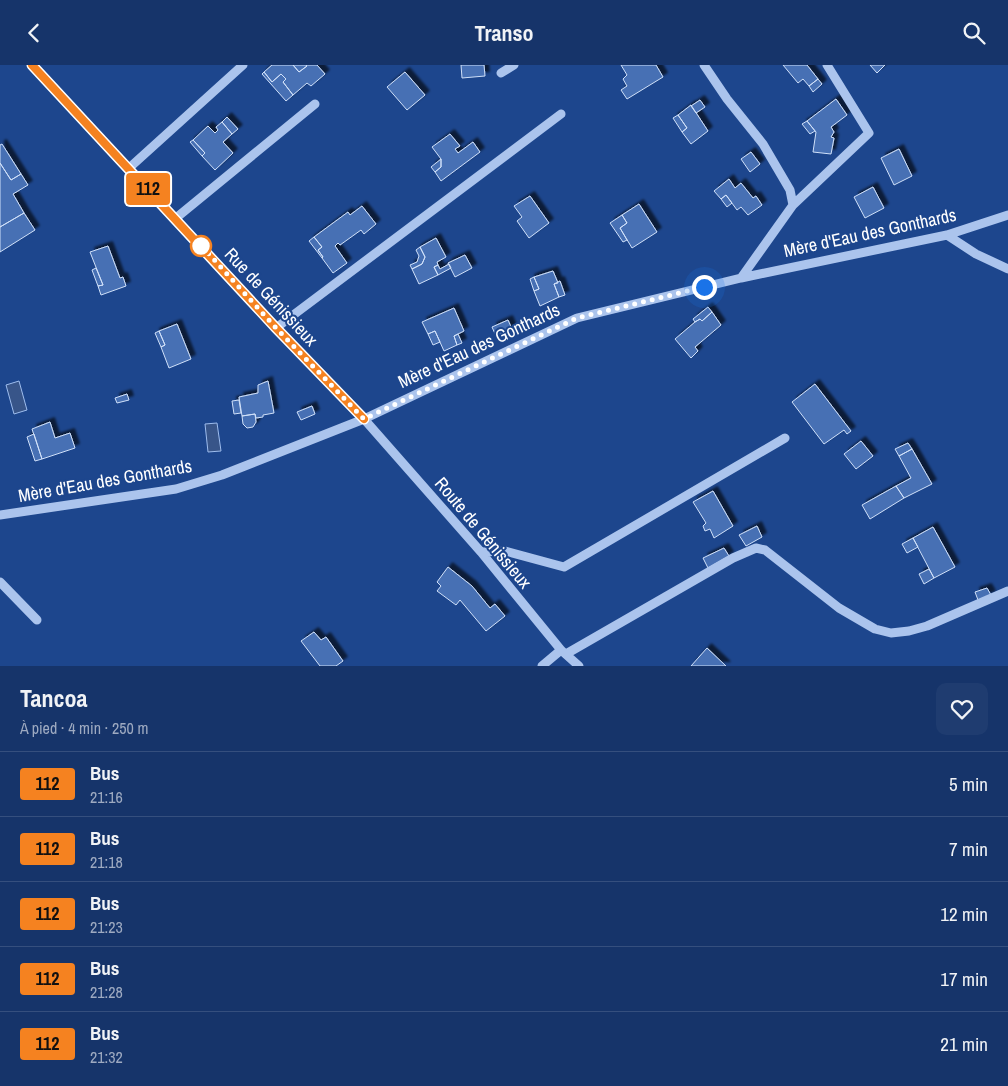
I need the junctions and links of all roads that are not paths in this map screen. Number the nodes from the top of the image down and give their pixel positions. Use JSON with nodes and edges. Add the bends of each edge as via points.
{"nodes":[{"id":1,"x":32,"y":65,"type":"edge"},
{"id":2,"x":244,"y":65,"type":"edge"},
{"id":3,"x":514,"y":65,"type":"edge"},
{"id":4,"x":704,"y":65,"type":"edge"},
{"id":5,"x":827,"y":65,"type":"edge"},
{"id":6,"x":501,"y":73,"type":"dead end"},
{"id":7,"x":315,"y":104,"type":"dead end"},
{"id":8,"x":561,"y":114,"type":"dead end"},
{"id":9,"x":128,"y":169,"type":"junction"},
{"id":10,"x":793,"y":205,"type":"junction"},
{"id":11,"x":1008,"y":215,"type":"edge"},
{"id":12,"x":176,"y":218,"type":"junction"},
{"id":13,"x":947,"y":235,"type":"junction"},
{"id":14,"x":1008,"y":269,"type":"edge"},
{"id":15,"x":741,"y":278,"type":"junction"},
{"id":16,"x":276,"y":328,"type":"junction"},
{"id":17,"x":364,"y":419,"type":"junction"},
{"id":18,"x":784,"y":438,"type":"dead end"},
{"id":19,"x":0,"y":515,"type":"edge"},
{"id":20,"x":480,"y":553,"type":"junction"},
{"id":21,"x":0,"y":582,"type":"edge"},
{"id":22,"x":1008,"y":591,"type":"edge"},
{"id":23,"x":38,"y":620,"type":"dead end"},
{"id":24,"x":563,"y":652,"type":"junction"},
{"id":25,"x":542,"y":666,"type":"edge"},
{"id":26,"x":579,"y":666,"type":"edge"}],
"edges":[{"from":1,"to":9,"type":"street","name":"Rue de Génissieux"},
{"from":2,"to":9,"type":"street"},
{"from":3,"to":6,"type":"street"},
{"from":4,"to":10,"type":"street","via":[[763,144],[790,190]]},
{"from":5,"to":10,"type":"street","via":[[868,133]]},
{"from":7,"to":12,"type":"street"},
{"from":8,"to":16,"type":"street"},
{"from":9,"to":12,"type":"street","name":"Rue de Génissieux"},
{"from":10,"to":15,"type":"street"},
{"from":11,"to":13,"type":"street","name":"Mère d'Eau des Gonthards"},
{"from":12,"to":16,"type":"street","name":"Rue de Génissieux"},
{"from":13,"to":14,"type":"street"},
{"from":13,"to":15,"type":"street","name":"Mère d'Eau des Gonthards"},
{"from":15,"to":17,"type":"street","name":"Mère d'Eau des Gonthards","via":[[577,318]]},
{"from":16,"to":17,"type":"street","name":"Rue de Génissieux"},
{"from":17,"to":19,"type":"street","name":"Mère d'Eau des Gonthards","via":[[240,468],[176,489]]},
{"from":17,"to":20,"type":"street","name":"Route de Génissieux"},
{"from":18,"to":20,"type":"street","via":[[564,567],[505,551]]},
{"from":20,"to":24,"type":"street","name":"Route de Génissieux"},
{"from":21,"to":23,"type":"street"},
{"from":22,"to":24,"type":"street","via":[[927,625],[891,633],[875,629],[839,609],[765,550],[756,548]]},
{"from":24,"to":25,"type":"street"},
{"from":24,"to":26,"type":"street","name":"Route de Génissieux"}]}
